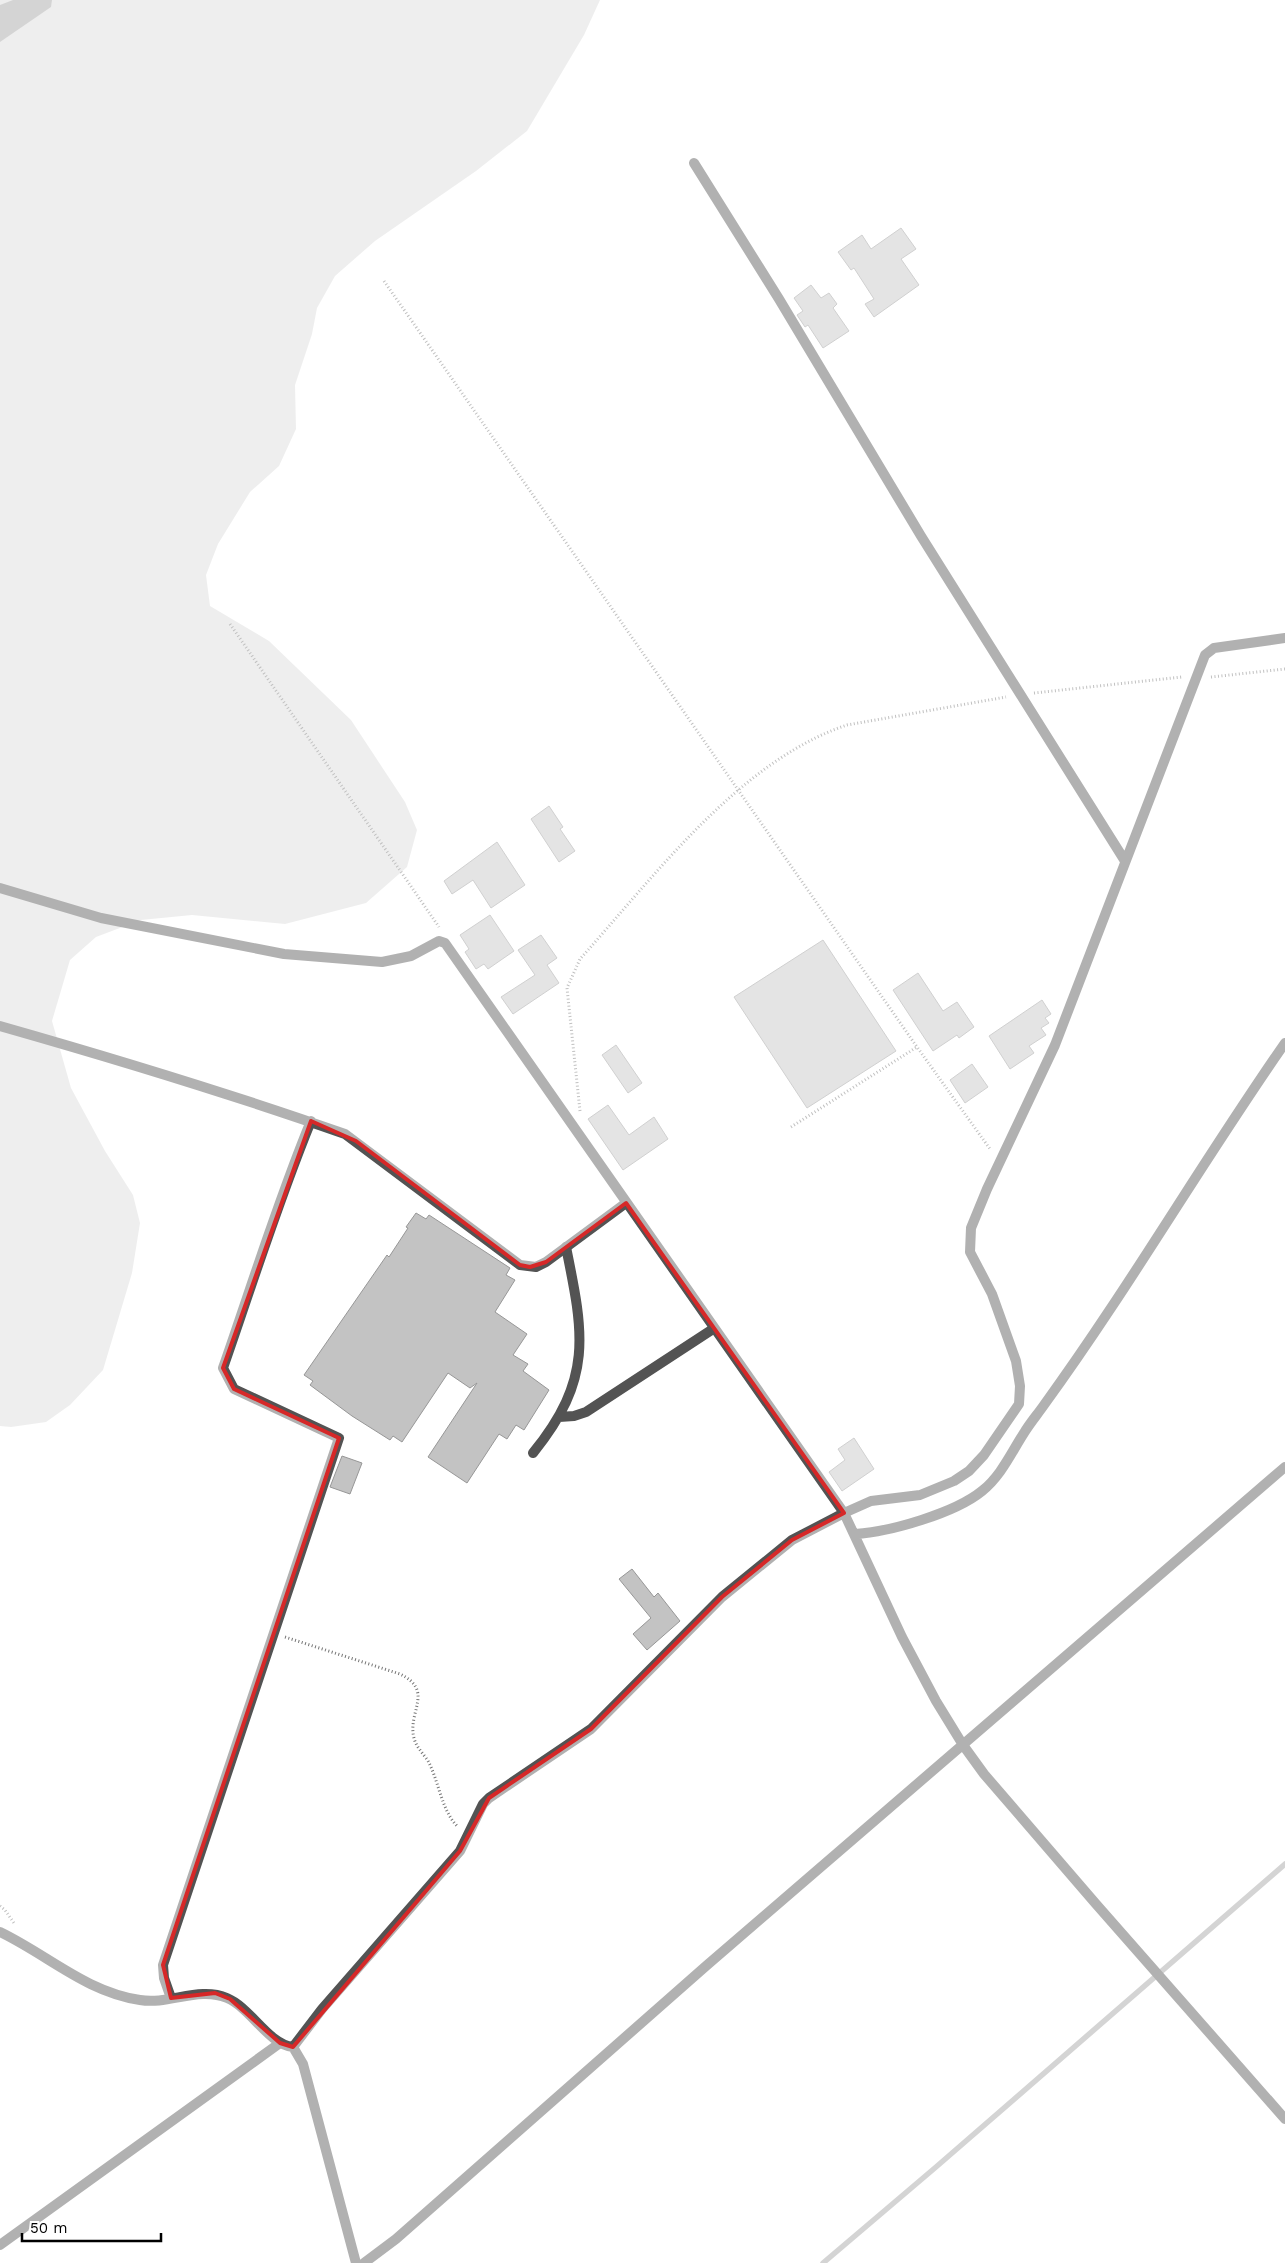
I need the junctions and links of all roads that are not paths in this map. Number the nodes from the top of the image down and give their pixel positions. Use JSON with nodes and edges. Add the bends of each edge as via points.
{"nodes":[{"id":1,"x":694,"y":163,"type":"dead end"},
{"id":2,"x":1285,"y":638,"type":"edge"},
{"id":3,"x":1125,"y":861,"type":"junction"},
{"id":4,"x":0,"y":888,"type":"edge"},
{"id":5,"x":0,"y":1026,"type":"edge"},
{"id":6,"x":1285,"y":1043,"type":"edge"},
{"id":7,"x":311,"y":1121,"type":"junction"},
{"id":8,"x":626,"y":1204,"type":"junction"},
{"id":9,"x":566,"y":1247,"type":"junction"},
{"id":10,"x":713,"y":1329,"type":"junction"},
{"id":11,"x":559,"y":1417,"type":"junction"},
{"id":12,"x":533,"y":1453,"type":"dead end"},
{"id":13,"x":1285,"y":1466,"type":"edge"},
{"id":14,"x":844,"y":1513,"type":"junction"},
{"id":15,"x":855,"y":1534,"type":"junction"},
{"id":16,"x":963,"y":1745,"type":"junction"},
{"id":17,"x":0,"y":1932,"type":"edge"},
{"id":18,"x":171,"y":1998,"type":"junction"},
{"id":19,"x":280,"y":2043,"type":"junction"},
{"id":20,"x":294,"y":2047,"type":"junction"},
{"id":21,"x":1285,"y":2119,"type":"edge"},
{"id":22,"x":0,"y":2246,"type":"edge"},
{"id":23,"x":356,"y":2263,"type":"edge"},
{"id":24,"x":364,"y":2263,"type":"edge"}],
"edges":[{"from":1,"to":3,"type":"street","via":[[780,299],[921,536]]},
{"from":2,"to":3,"type":"street","via":[[1214,648],[1205,655]]},
{"from":3,"to":14,"type":"street","via":[[1054,1045],[971,1228],[970,1252],[992,1294],[1016,1361],[1019,1404],[984,1455],[954,1481],[920,1495],[871,1501]]},
{"from":4,"to":8,"type":"street","via":[[100,918],[284,954],[382,962],[411,956],[442,942]]},
{"from":5,"to":7,"type":"street"},
{"from":6,"to":15,"type":"street","via":[[1079,1356],[992,1481],[964,1504],[950,1510],[870,1533]]},
{"from":7,"to":9,"type":"street","via":[[356,1141],[520,1265],[536,1267]]},
{"from":7,"to":18,"type":"street","via":[[280,1200],[223,1368],[234,1389],[339,1438],[163,1965]]},
{"from":8,"to":9,"type":"street"},
{"from":8,"to":10,"type":"street"},
{"from":9,"to":11,"type":"street","via":[[577,1298],[581,1342],[578,1370]]},
{"from":10,"to":11,"type":"street","via":[[586,1412]]},
{"from":10,"to":14,"type":"street"},
{"from":11,"to":12,"type":"street"},
{"from":13,"to":16,"type":"street"},
{"from":14,"to":15,"type":"street"},
{"from":14,"to":20,"type":"street","via":[[792,1540],[722,1597],[591,1729],[489,1798],[450,1864],[322,2009]]},
{"from":15,"to":16,"type":"street","via":[[902,1637]]},
{"from":16,"to":21,"type":"street","via":[[984,1774]]},
{"from":16,"to":24,"type":"street","via":[[396,2239]]},
{"from":17,"to":18,"type":"street","via":[[100,1989],[142,2001]]},
{"from":18,"to":19,"type":"street","via":[[214,1993],[230,1999]]},
{"from":19,"to":20,"type":"street"},
{"from":19,"to":22,"type":"street"},
{"from":20,"to":23,"type":"street","via":[[303,2064]]}]}
